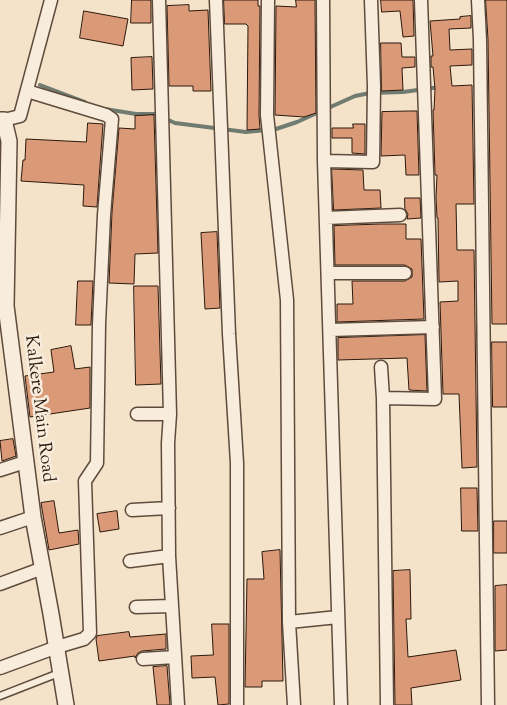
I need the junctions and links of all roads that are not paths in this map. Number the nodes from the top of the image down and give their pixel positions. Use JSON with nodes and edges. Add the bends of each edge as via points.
{"nodes":[{"id":1,"x":51,"y":0,"type":"edge"},
{"id":2,"x":159,"y":0,"type":"edge"},
{"id":3,"x":216,"y":0,"type":"edge"},
{"id":4,"x":268,"y":0,"type":"edge"},
{"id":5,"x":323,"y":0,"type":"edge"},
{"id":6,"x":371,"y":0,"type":"edge"},
{"id":7,"x":421,"y":0,"type":"edge"},
{"id":8,"x":478,"y":0,"type":"edge"},
{"id":9,"x":27,"y":90,"type":"junction"},
{"id":10,"x":2,"y":120,"type":"edge"},
{"id":11,"x":324,"y":161,"type":"junction"},
{"id":12,"x":400,"y":215,"type":"dead end"},
{"id":13,"x":326,"y":218,"type":"junction"},
{"id":14,"x":4,"y":222,"type":"edge"},
{"id":15,"x":406,"y":272,"type":"dead end"},
{"id":16,"x":328,"y":274,"type":"junction"},
{"id":17,"x":3,"y":306,"type":"edge"},
{"id":18,"x":433,"y":327,"type":"junction"},
{"id":19,"x":330,"y":330,"type":"junction"},
{"id":20,"x":380,"y":367,"type":"dead end"},
{"id":21,"x":383,"y":398,"type":"junction"},
{"id":22,"x":137,"y":414,"type":"dead end"},
{"id":23,"x":170,"y":414,"type":"junction"},
{"id":24,"x":25,"y":462,"type":"junction"},
{"id":25,"x":0,"y":470,"type":"edge"},
{"id":26,"x":169,"y":508,"type":"junction"},
{"id":27,"x":132,"y":510,"type":"dead end"},
{"id":28,"x":33,"y":518,"type":"junction"},
{"id":29,"x":0,"y":528,"type":"edge"},
{"id":30,"x":169,"y":556,"type":"junction"},
{"id":31,"x":130,"y":561,"type":"dead end"},
{"id":32,"x":42,"y":568,"type":"junction"},
{"id":33,"x":0,"y":584,"type":"edge"},
{"id":34,"x":171,"y":606,"type":"junction"},
{"id":35,"x":136,"y":607,"type":"dead end"},
{"id":36,"x":338,"y":617,"type":"junction"},
{"id":37,"x":289,"y":622,"type":"junction"},
{"id":38,"x":56,"y":647,"type":"junction"},
{"id":39,"x":175,"y":656,"type":"junction"},
{"id":40,"x":143,"y":659,"type":"dead end"},
{"id":41,"x":0,"y":668,"type":"edge"},
{"id":42,"x":60,"y":672,"type":"junction"},
{"id":43,"x":0,"y":696,"type":"edge"},
{"id":44,"x":64,"y":703,"type":"edge"},
{"id":45,"x":178,"y":705,"type":"edge"},
{"id":46,"x":238,"y":705,"type":"edge"},
{"id":47,"x":294,"y":705,"type":"edge"},
{"id":48,"x":341,"y":705,"type":"edge"},
{"id":49,"x":387,"y":705,"type":"edge"},
{"id":50,"x":488,"y":705,"type":"edge"}],
"edges":[{"from":1,"to":9,"type":"street"},
{"from":2,"to":23,"type":"street"},
{"from":3,"to":46,"type":"street","via":[[237,463]]},
{"from":4,"to":37,"type":"street","via":[[267,116],[287,300]]},
{"from":5,"to":11,"type":"street"},
{"from":6,"to":11,"type":"street","via":[[373,162]]},
{"from":7,"to":18,"type":"street"},
{"from":8,"to":50,"type":"street"},
{"from":9,"to":10,"type":"street","via":[[20,116]]},
{"from":9,"to":38,"type":"street","via":[[112,119],[99,324],[97,463],[85,481],[90,633],[84,639]]},
{"from":10,"to":14,"type":"street","name":"Kalkere Main Road","via":[[9,141]]},
{"from":11,"to":13,"type":"street"},
{"from":12,"to":13,"type":"street"},
{"from":13,"to":16,"type":"street"},
{"from":14,"to":17,"type":"street","name":"Kalkere Main Road"},
{"from":15,"to":16,"type":"street"},
{"from":16,"to":19,"type":"street"},
{"from":17,"to":24,"type":"street","name":"Kalkere Main Road"},
{"from":18,"to":19,"type":"street"},
{"from":18,"to":21,"type":"street","via":[[435,399]]},
{"from":19,"to":36,"type":"street"},
{"from":20,"to":21,"type":"street"},
{"from":21,"to":49,"type":"street"},
{"from":22,"to":23,"type":"street"},
{"from":23,"to":26,"type":"street"},
{"from":24,"to":25,"type":"street"},
{"from":24,"to":28,"type":"street","name":"Kalkere Main Road"},
{"from":26,"to":27,"type":"street"},
{"from":26,"to":30,"type":"street"},
{"from":28,"to":29,"type":"street"},
{"from":28,"to":32,"type":"street","name":"Kalkere Main Road"},
{"from":30,"to":31,"type":"street"},
{"from":30,"to":34,"type":"street"},
{"from":32,"to":33,"type":"street"},
{"from":32,"to":38,"type":"street","name":"Kalkere Main Road"},
{"from":34,"to":35,"type":"street"},
{"from":34,"to":39,"type":"street"},
{"from":36,"to":37,"type":"street"},
{"from":36,"to":48,"type":"street"},
{"from":37,"to":47,"type":"street"},
{"from":38,"to":41,"type":"street"},
{"from":38,"to":42,"type":"street","name":"Kalkere Main Road"},
{"from":39,"to":40,"type":"street"},
{"from":39,"to":45,"type":"street"},
{"from":42,"to":43,"type":"lane"},
{"from":42,"to":44,"type":"street","name":"Kalkere Main Road"}]}
